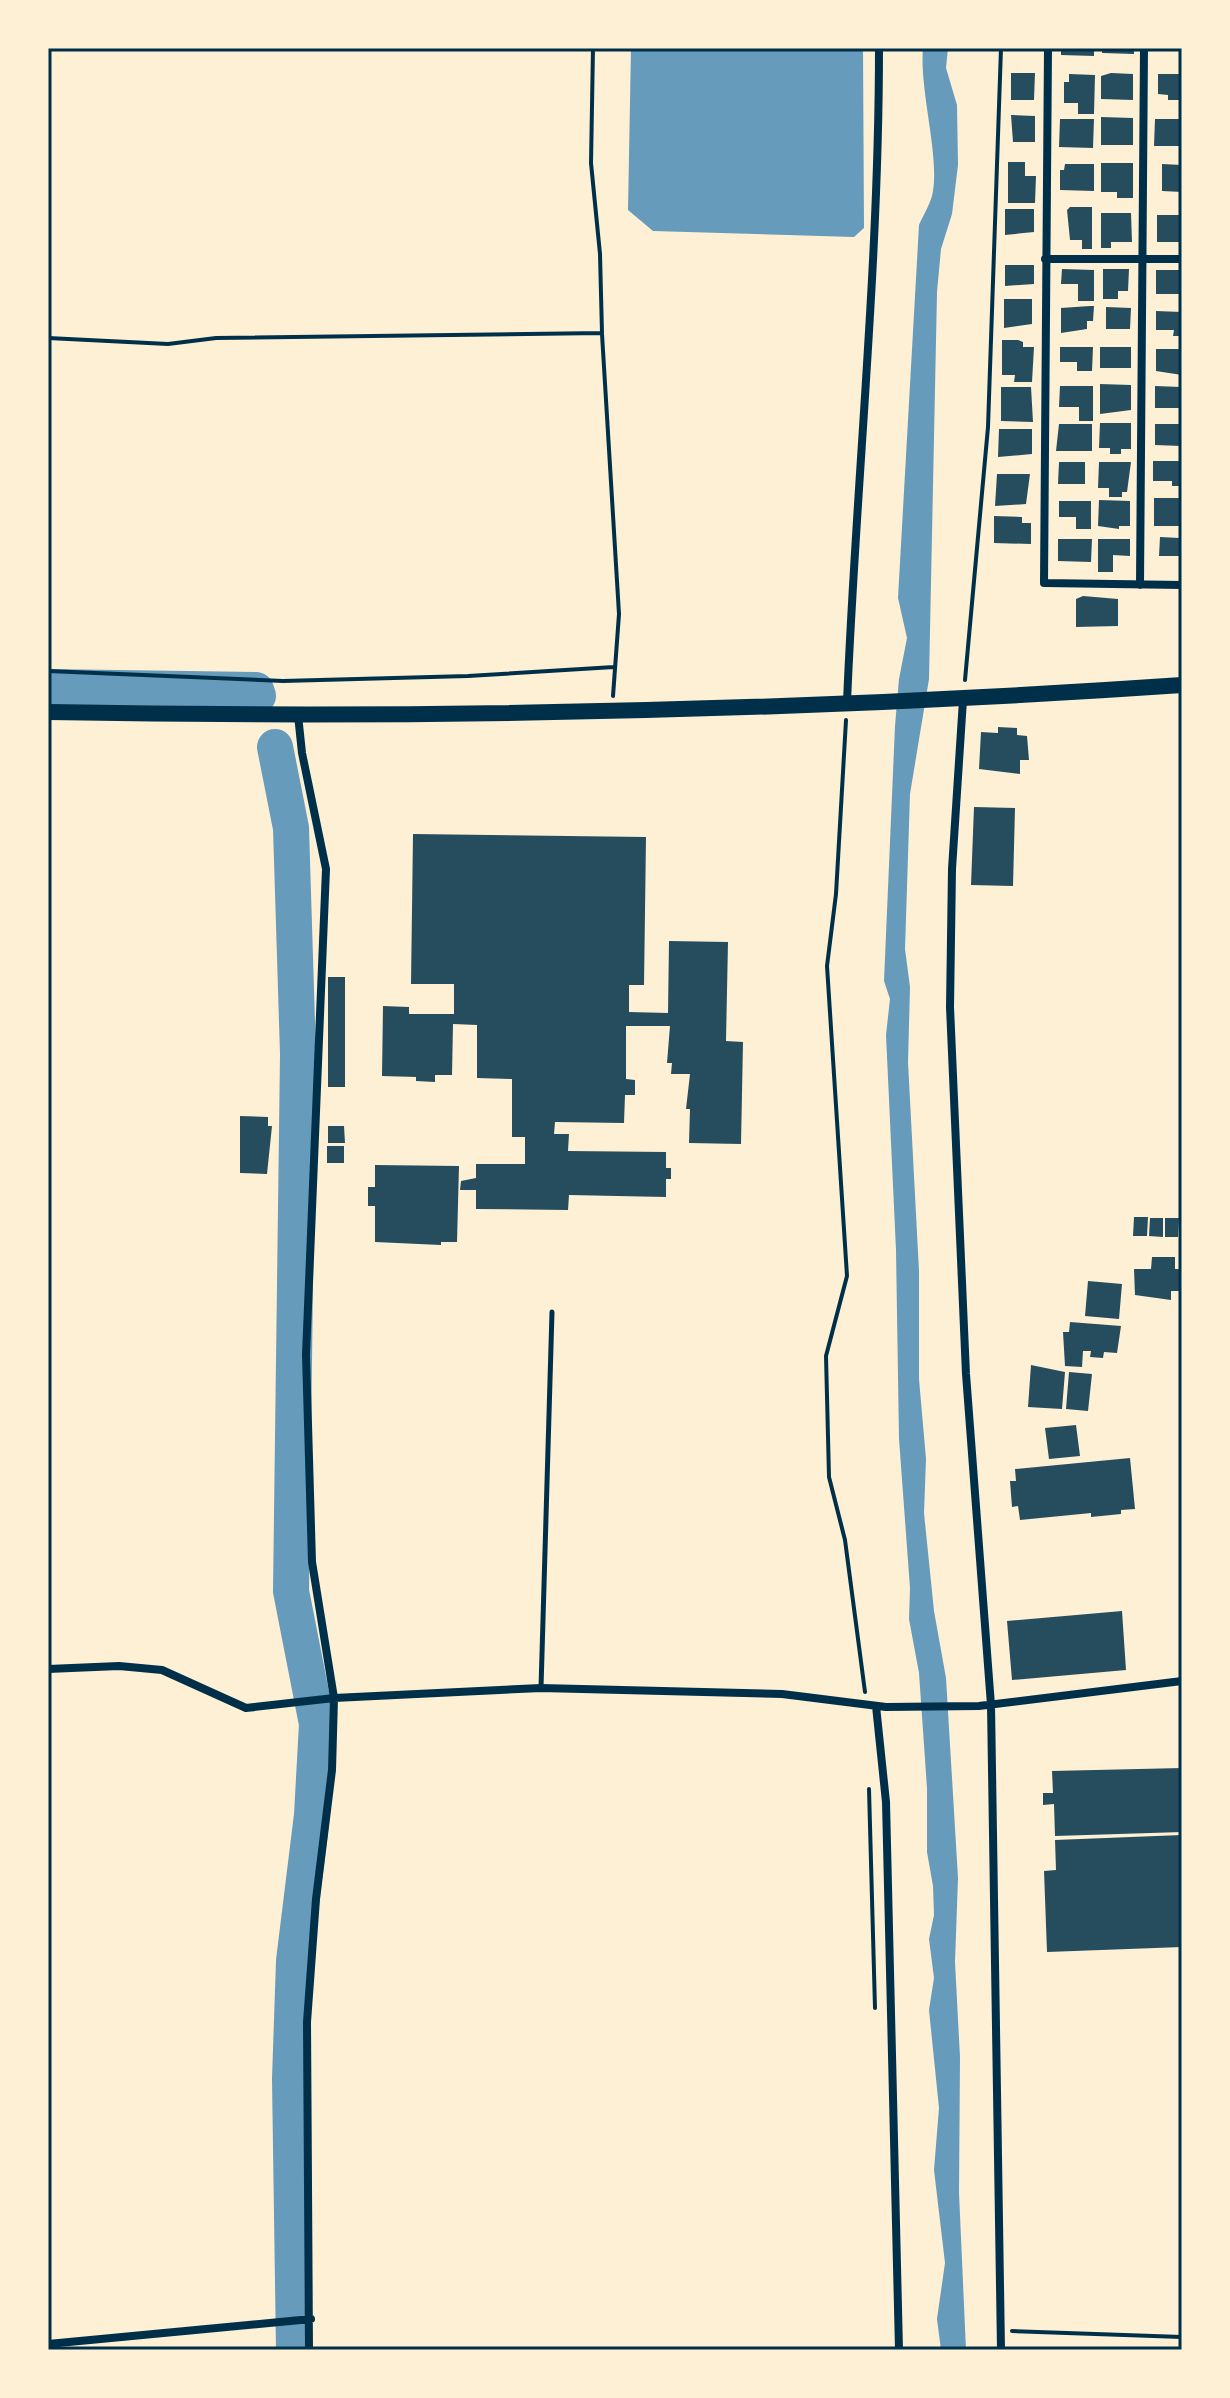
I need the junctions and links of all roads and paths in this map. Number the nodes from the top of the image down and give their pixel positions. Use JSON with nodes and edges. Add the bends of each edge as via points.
{"nodes":[{"id":1,"x":593,"y":48,"type":"edge"},
{"id":2,"x":879,"y":48,"type":"edge"},
{"id":3,"x":1001,"y":48,"type":"edge"},
{"id":4,"x":1048,"y":48,"type":"edge"},
{"id":5,"x":1144,"y":48,"type":"edge"},
{"id":6,"x":1045,"y":259,"type":"junction"},
{"id":7,"x":1143,"y":259,"type":"junction"},
{"id":8,"x":1182,"y":259,"type":"edge"},
{"id":9,"x":602,"y":333,"type":"junction"},
{"id":10,"x":48,"y":338,"type":"edge"},
{"id":11,"x":1140,"y":585,"type":"junction"},
{"id":12,"x":1182,"y":585,"type":"edge"},
{"id":13,"x":614,"y":670,"type":"junction"},
{"id":14,"x":48,"y":671,"type":"edge"},
{"id":15,"x":613,"y":681,"type":"dead end"},
{"id":16,"x":1182,"y":685,"type":"edge"},
{"id":17,"x":958,"y":701,"type":"junction"},
{"id":18,"x":853,"y":702,"type":"junction"},
{"id":19,"x":48,"y":712,"type":"edge"},
{"id":20,"x":298,"y":714,"type":"junction"},
{"id":21,"x":552,"y":1312,"type":"dead end"},
{"id":22,"x":48,"y":1669,"type":"edge"},
{"id":23,"x":1182,"y":1681,"type":"edge"},
{"id":24,"x":541,"y":1688,"type":"junction"},
{"id":25,"x":330,"y":1699,"type":"junction"},
{"id":26,"x":991,"y":1705,"type":"junction"},
{"id":27,"x":876,"y":1706,"type":"junction"},
{"id":28,"x":309,"y":2319,"type":"junction"},
{"id":29,"x":1001,"y":2331,"type":"junction"},
{"id":30,"x":1182,"y":2337,"type":"edge"},
{"id":31,"x":48,"y":2344,"type":"edge"},
{"id":32,"x":309,"y":2350,"type":"edge"},
{"id":33,"x":899,"y":2350,"type":"edge"},
{"id":34,"x":1001,"y":2350,"type":"edge"}],
"edges":[{"from":1,"to":9,"type":"path","via":[[591,163]]},
{"from":2,"to":18,"type":"street","via":[[871,298],[854,523]]},
{"from":3,"to":17,"type":"path","via":[[988,427]]},
{"from":4,"to":6,"type":"street"},
{"from":5,"to":7,"type":"street"},
{"from":6,"to":7,"type":"street"},
{"from":6,"to":11,"type":"street","via":[[1044,583]]},
{"from":7,"to":8,"type":"street"},
{"from":7,"to":11,"type":"street"},
{"from":9,"to":10,"type":"path","via":[[216,338],[168,344]]},
{"from":9,"to":13,"type":"path","via":[[619,614]]},
{"from":11,"to":12,"type":"street"},
{"from":13,"to":14,"type":"path","via":[[283,681]]},
{"from":13,"to":15,"type":"path"},
{"from":16,"to":17,"type":"main road"},
{"from":17,"to":18,"type":"main road"},
{"from":17,"to":26,"type":"street","via":[[950,1007],[966,1374]]},
{"from":18,"to":20,"type":"main road"},
{"from":18,"to":27,"type":"path","via":[[827,966],[847,1276],[826,1356],[829,1477]]},
{"from":19,"to":20,"type":"main road"},
{"from":20,"to":25,"type":"street","via":[[326,869],[306,1355],[312,1562]]},
{"from":21,"to":24,"type":"lane"},
{"from":22,"to":25,"type":"street","via":[[162,1670],[246,1708]]},
{"from":23,"to":26,"type":"street"},
{"from":24,"to":25,"type":"street"},
{"from":24,"to":27,"type":"street","via":[[782,1694]]},
{"from":25,"to":28,"type":"street","via":[[332,1770],[307,2022]]},
{"from":26,"to":27,"type":"street"},
{"from":26,"to":29,"type":"street"},
{"from":27,"to":33,"type":"street","via":[[886,1802]]},
{"from":28,"to":31,"type":"street"},
{"from":28,"to":32,"type":"street"},
{"from":29,"to":30,"type":"path"},
{"from":29,"to":34,"type":"street"}]}
